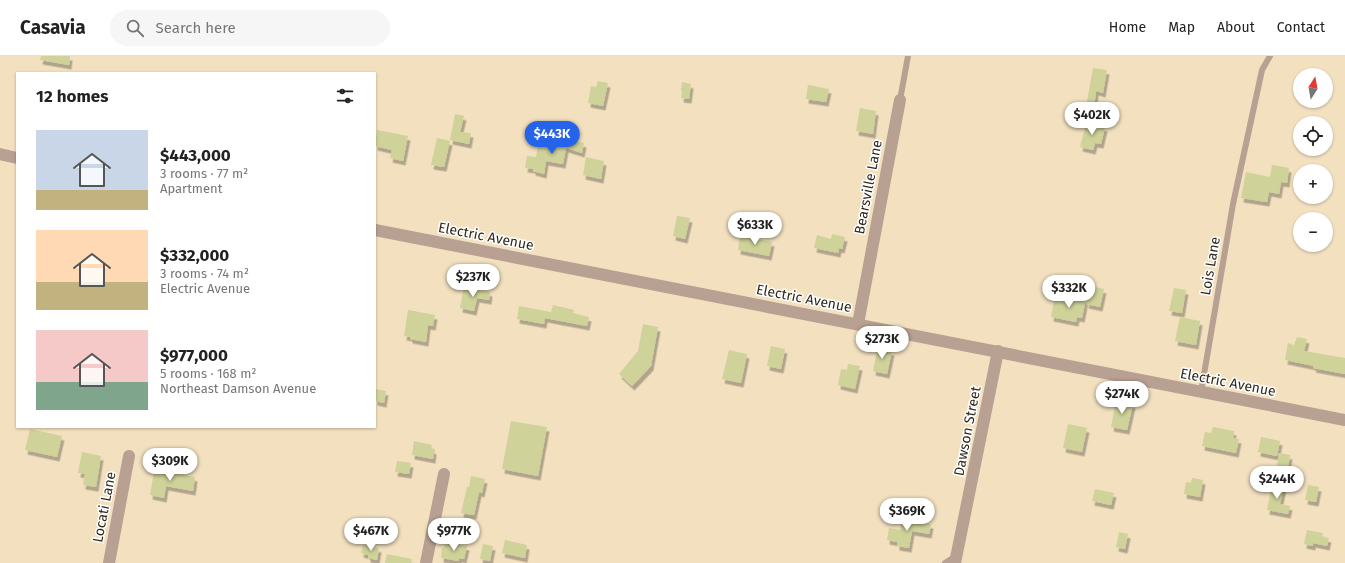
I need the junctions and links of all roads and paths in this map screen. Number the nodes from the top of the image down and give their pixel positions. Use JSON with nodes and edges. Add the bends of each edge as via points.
{"nodes":[{"id":1,"x":908,"y":56,"type":"edge"},
{"id":2,"x":1270,"y":56,"type":"edge"},
{"id":3,"x":900,"y":100,"type":"joint"},
{"id":4,"x":0,"y":154,"type":"edge"},
{"id":5,"x":16,"y":158,"type":"edge"},
{"id":6,"x":376,"y":230,"type":"edge"},
{"id":7,"x":858,"y":324,"type":"junction"},
{"id":8,"x":998,"y":352,"type":"junction"},
{"id":9,"x":1201,"y":392,"type":"junction"},
{"id":10,"x":1345,"y":420,"type":"edge"},
{"id":11,"x":129,"y":456,"type":"dead end"},
{"id":12,"x":444,"y":474,"type":"dead end"},
{"id":13,"x":956,"y":559,"type":"edge"},
{"id":14,"x":109,"y":563,"type":"edge"},
{"id":15,"x":426,"y":563,"type":"edge"},
{"id":16,"x":945,"y":563,"type":"edge"}],
"edges":[{"from":1,"to":3,"type":"lane","name":"Bearsville Lane"},
{"from":2,"to":9,"type":"lane","name":"Lois Lane","via":[[1262,70],[1233,204]]},
{"from":3,"to":7,"type":"street","name":"Bearsville Lane"},
{"from":4,"to":5,"type":"street"},
{"from":6,"to":7,"type":"street","name":"Electric Avenue"},
{"from":7,"to":8,"type":"street","name":"Electric Avenue"},
{"from":8,"to":9,"type":"street","name":"Electric Avenue"},
{"from":8,"to":13,"type":"street","name":"Dawson Street"},
{"from":9,"to":10,"type":"street","name":"Electric Avenue"},
{"from":11,"to":14,"type":"street","name":"Locati Lane"},
{"from":12,"to":15,"type":"street"},
{"from":13,"to":16,"type":"lane"}]}
